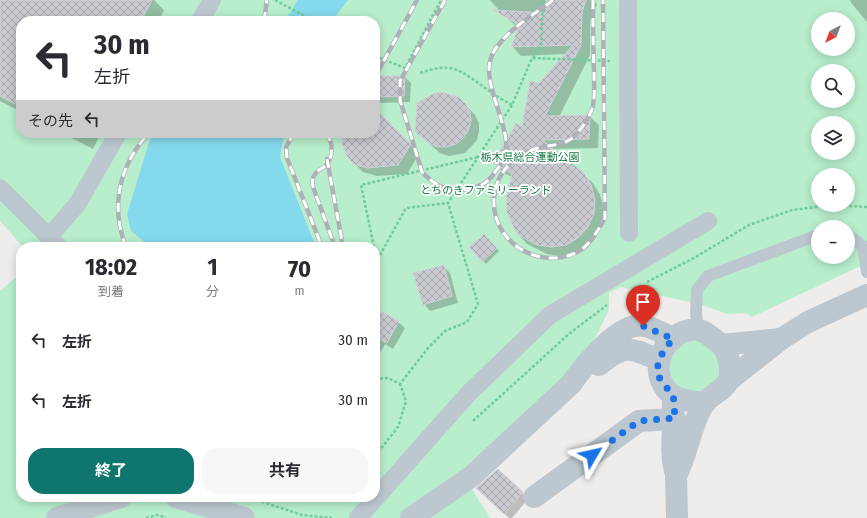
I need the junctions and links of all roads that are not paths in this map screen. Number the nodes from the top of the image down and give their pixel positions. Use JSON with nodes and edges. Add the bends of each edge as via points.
{"nodes":[{"id":1,"x":212,"y":0,"type":"edge"},
{"id":2,"x":628,"y":0,"type":"edge"},
{"id":3,"x":203,"y":16,"type":"edge"},
{"id":4,"x":115,"y":138,"type":"edge"},
{"id":5,"x":0,"y":188,"type":"edge"},
{"id":6,"x":708,"y":221,"type":"dead end"},
{"id":7,"x":629,"y":233,"type":"dead end"},
{"id":8,"x":811,"y":238,"type":"edge"},
{"id":9,"x":855,"y":240,"type":"edge"},
{"id":10,"x":54,"y":242,"type":"edge"},
{"id":11,"x":867,"y":272,"type":"edge"},
{"id":12,"x":867,"y":295,"type":"edge"},
{"id":13,"x":698,"y":330,"type":"junction"},
{"id":14,"x":673,"y":339,"type":"junction"},
{"id":15,"x":781,"y":339,"type":"junction"},
{"id":16,"x":722,"y":345,"type":"junction"},
{"id":17,"x":658,"y":360,"type":"junction"},
{"id":18,"x":729,"y":380,"type":"junction"},
{"id":19,"x":571,"y":384,"type":"junction"},
{"id":20,"x":672,"y":395,"type":"junction"},
{"id":21,"x":705,"y":403,"type":"junction"},
{"id":22,"x":675,"y":418,"type":"junction"},
{"id":23,"x":676,"y":476,"type":"junction"},
{"id":24,"x":380,"y":493,"type":"edge"},
{"id":25,"x":534,"y":497,"type":"dead end"},
{"id":26,"x":106,"y":502,"type":"edge"},
{"id":27,"x":372,"y":502,"type":"edge"},
{"id":28,"x":177,"y":503,"type":"edge"},
{"id":29,"x":57,"y":518,"type":"edge"},
{"id":30,"x":244,"y":518,"type":"edge"},
{"id":31,"x":358,"y":518,"type":"edge"},
{"id":32,"x":411,"y":518,"type":"edge"},
{"id":33,"x":677,"y":518,"type":"edge"}],
"edges":[{"from":1,"to":3,"type":"street"},
{"from":2,"to":7,"type":"street"},
{"from":4,"to":10,"type":"street"},
{"from":5,"to":10,"type":"street"},
{"from":6,"to":24,"type":"street","via":[[550,315],[469,392]]},
{"from":8,"to":13,"type":"lane","via":[[708,276],[697,290]]},
{"from":9,"to":11,"type":"lane","via":[[863,246]]},
{"from":12,"to":15,"type":"street","via":[[808,322]]},
{"from":13,"to":14,"type":"street"},
{"from":13,"to":16,"type":"street"},
{"from":14,"to":17,"type":"street"},
{"from":14,"to":19,"type":"street","via":[[643,326],[629,328],[602,346]]},
{"from":15,"to":16,"type":"street"},
{"from":15,"to":18,"type":"street"},
{"from":16,"to":18,"type":"street","via":[[730,365]]},
{"from":17,"to":19,"type":"street","via":[[626,349],[616,352]]},
{"from":17,"to":20,"type":"street","via":[[661,381]]},
{"from":18,"to":21,"type":"street","via":[[718,394]]},
{"from":19,"to":32,"type":"street","via":[[472,476]]},
{"from":20,"to":21,"type":"street","via":[[692,402]]},
{"from":20,"to":22,"type":"street"},
{"from":21,"to":23,"type":"street","via":[[694,424],[682,465]]},
{"from":22,"to":23,"type":"street","via":[[672,460]]},
{"from":22,"to":25,"type":"street","via":[[639,421]]},
{"from":23,"to":33,"type":"street"},
{"from":26,"to":29,"type":"street"},
{"from":27,"to":31,"type":"street"},
{"from":28,"to":30,"type":"street"}]}
